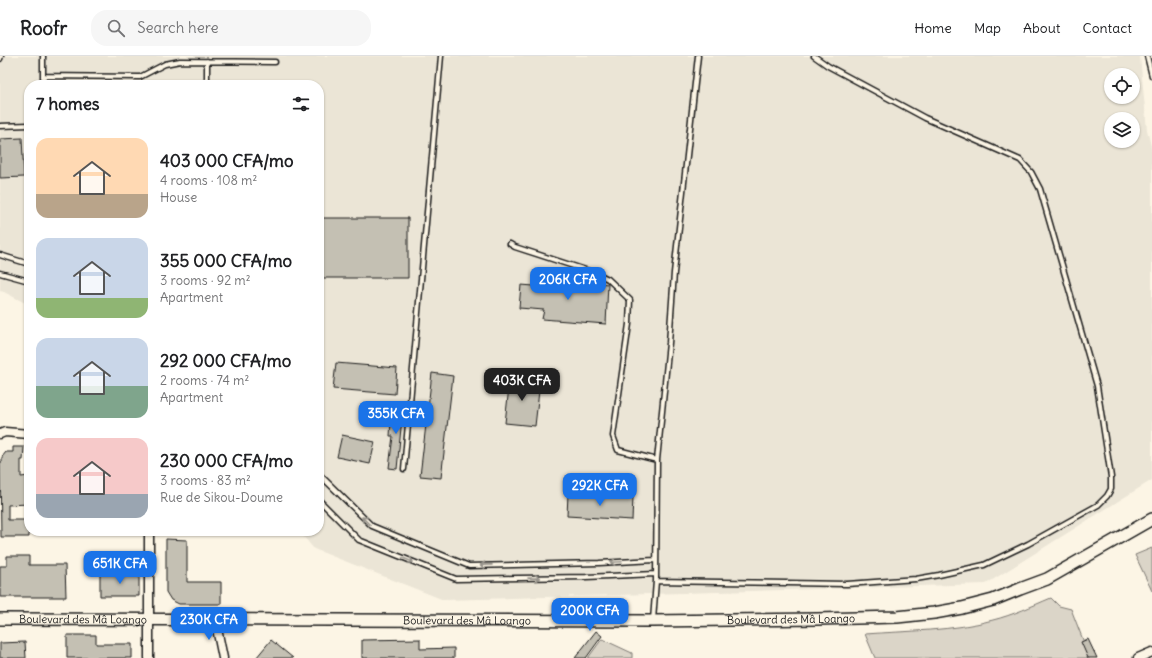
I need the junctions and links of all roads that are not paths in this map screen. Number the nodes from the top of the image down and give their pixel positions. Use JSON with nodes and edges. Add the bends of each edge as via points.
{"nodes":[{"id":1,"x":43,"y":56,"type":"edge"},
{"id":2,"x":441,"y":56,"type":"edge"},
{"id":3,"x":698,"y":56,"type":"edge"},
{"id":4,"x":814,"y":56,"type":"edge"},
{"id":5,"x":1147,"y":56,"type":"edge"},
{"id":6,"x":207,"y":61,"type":"junction"},
{"id":7,"x":275,"y":62,"type":"dead end"},
{"id":8,"x":43,"y":76,"type":"junction"},
{"id":9,"x":1152,"y":76,"type":"edge"},
{"id":10,"x":43,"y":80,"type":"edge"},
{"id":11,"x":207,"y":80,"type":"edge"},
{"id":12,"x":24,"y":125,"type":"edge"},
{"id":13,"x":0,"y":126,"type":"edge"},
{"id":14,"x":510,"y":244,"type":"dead end"},
{"id":15,"x":0,"y":255,"type":"edge"},
{"id":16,"x":24,"y":262,"type":"edge"},
{"id":17,"x":0,"y":273,"type":"edge"},
{"id":18,"x":24,"y":280,"type":"edge"},
{"id":19,"x":0,"y":434,"type":"edge"},
{"id":20,"x":24,"y":434,"type":"edge"},
{"id":21,"x":657,"y":460,"type":"junction"},
{"id":22,"x":404,"y":469,"type":"dead end"},
{"id":23,"x":324,"y":479,"type":"edge"},
{"id":24,"x":324,"y":505,"type":"edge"},
{"id":25,"x":1152,"y":519,"type":"edge"},
{"id":26,"x":149,"y":536,"type":"edge"},
{"id":27,"x":655,"y":560,"type":"junction"},
{"id":28,"x":656,"y":574,"type":"junction"},
{"id":29,"x":656,"y":581,"type":"junction"},
{"id":30,"x":0,"y":619,"type":"edge"},
{"id":31,"x":149,"y":619,"type":"junction"},
{"id":32,"x":214,"y":619,"type":"junction"},
{"id":33,"x":653,"y":620,"type":"junction"},
{"id":34,"x":1152,"y":652,"type":"edge"},
{"id":35,"x":149,"y":658,"type":"edge"},
{"id":36,"x":223,"y":658,"type":"edge"},
{"id":37,"x":1138,"y":658,"type":"edge"}],
"edges":[{"from":1,"to":8,"type":"lane"},
{"from":2,"to":22,"type":"lane"},
{"from":3,"to":21,"type":"lane"},
{"from":4,"to":29,"type":"lane","via":[[925,118],[1020,160],[1031,172],[1040,189],[1097,386],[1111,489],[1108,496],[1098,505],[1028,544],[984,565],[939,575],[847,584]]},
{"from":5,"to":9,"type":"lane"},
{"from":6,"to":7,"type":"lane"},
{"from":6,"to":8,"type":"lane","via":[[165,64],[140,77]]},
{"from":6,"to":11,"type":"lane"},
{"from":8,"to":10,"type":"lane"},
{"from":12,"to":13,"type":"lane"},
{"from":14,"to":21,"type":"lane","via":[[598,274],[608,279],[630,300],[613,436],[618,450]]},
{"from":15,"to":16,"type":"lane"},
{"from":17,"to":18,"type":"lane"},
{"from":19,"to":20,"type":"street"},
{"from":21,"to":27,"type":"lane"},
{"from":27,"to":23,"type":"lane","one_way":true,"via":[[469,566],[372,526]]},
{"from":24,"to":28,"type":"lane","one_way":true,"via":[[359,540],[456,579]]},
{"from":25,"to":33,"type":"street","name":"Boulevard des Mâ Loango","via":[[1047,579],[993,600],[962,608],[897,617]]},
{"from":26,"to":31,"type":"street"},
{"from":27,"to":28,"type":"lane"},
{"from":28,"to":29,"type":"lane"},
{"from":29,"to":33,"type":"lane"},
{"from":30,"to":31,"type":"street","name":"Boulevard des Mâ Loango"},
{"from":31,"to":32,"type":"street","name":"Boulevard des Mâ Loango"},
{"from":31,"to":35,"type":"street"},
{"from":32,"to":33,"type":"street","name":"Boulevard des Mâ Loango"},
{"from":32,"to":36,"type":"street"},
{"from":34,"to":37,"type":"street"}]}
